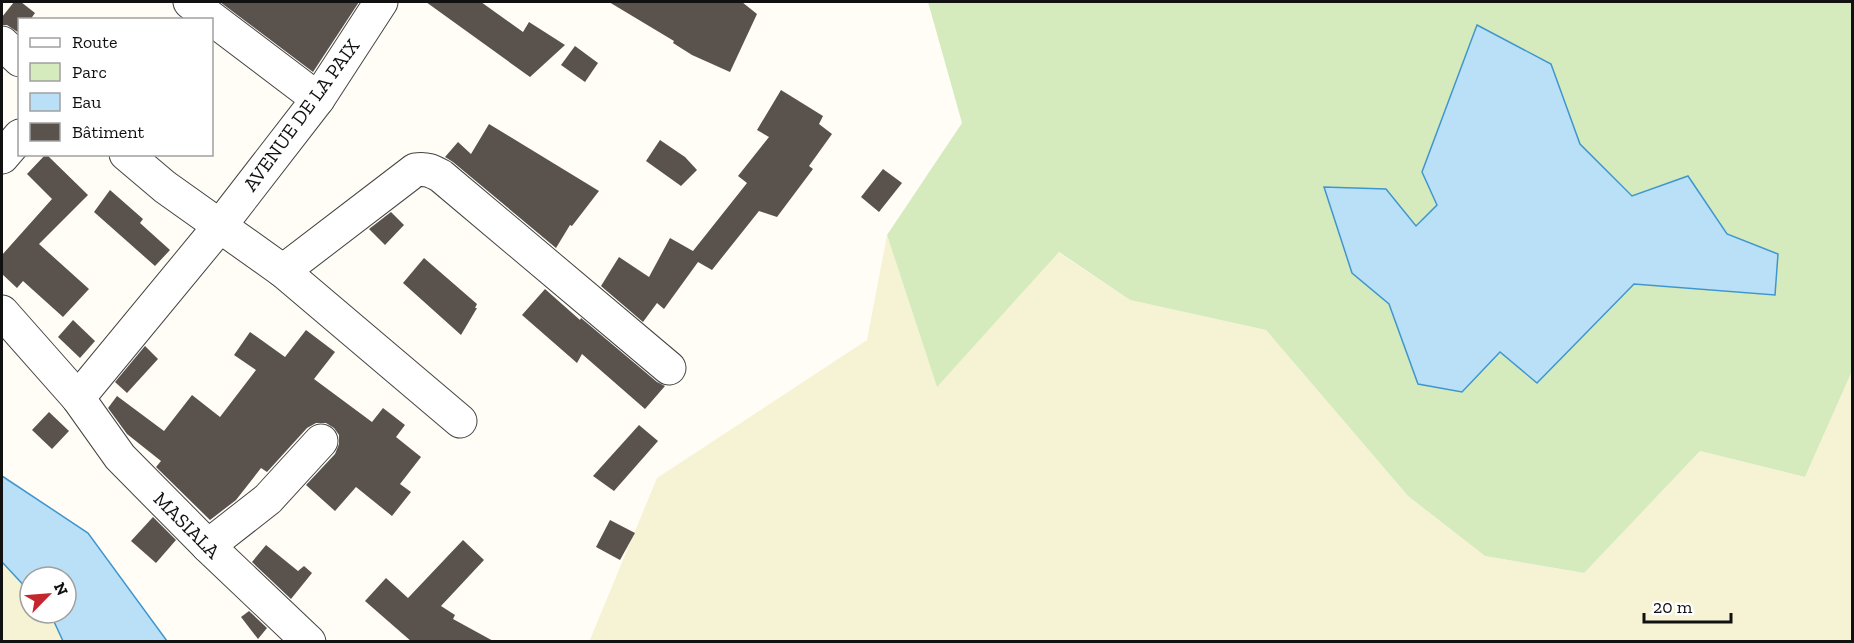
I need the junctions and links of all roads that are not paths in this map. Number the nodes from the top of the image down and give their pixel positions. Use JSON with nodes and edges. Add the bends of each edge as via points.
{"nodes":[{"id":1,"x":190,"y":2,"type":"edge"},
{"id":2,"x":381,"y":2,"type":"edge"},
{"id":3,"x":211,"y":18,"type":"edge"},
{"id":4,"x":213,"y":19,"type":"edge"},
{"id":5,"x":2,"y":43,"type":"edge"},
{"id":6,"x":18,"y":58,"type":"edge"},
{"id":7,"x":318,"y":99,"type":"junction"},
{"id":8,"x":18,"y":138,"type":"edge"},
{"id":9,"x":128,"y":156,"type":"edge"},
{"id":10,"x":2,"y":157,"type":"edge"},
{"id":11,"x":219,"y":227,"type":"junction"},
{"id":12,"x":282,"y":271,"type":"junction"},
{"id":13,"x":2,"y":312,"type":"edge"},
{"id":14,"x":669,"y":368,"type":"dead end"},
{"id":15,"x":78,"y":398,"type":"junction"},
{"id":16,"x":460,"y":421,"type":"dead end"},
{"id":17,"x":321,"y":441,"type":"dead end"},
{"id":18,"x":208,"y":546,"type":"junction"},
{"id":19,"x":309,"y":642,"type":"edge"}],
"edges":[{"from":1,"to":3,"type":"street"},
{"from":2,"to":7,"type":"street","name":"AVENUE DE LA PAIX"},
{"from":4,"to":7,"type":"street"},
{"from":5,"to":6,"type":"street"},
{"from":7,"to":11,"type":"street","name":"AVENUE DE LA PAIX"},
{"from":8,"to":10,"type":"street"},
{"from":9,"to":11,"type":"street"},
{"from":11,"to":12,"type":"street"},
{"from":11,"to":15,"type":"street","name":"AVENUE DE LA PAIX"},
{"from":12,"to":14,"type":"street","via":[[416,170],[431,170]]},
{"from":12,"to":16,"type":"street"},
{"from":13,"to":15,"type":"street","name":"MASIALA"},
{"from":15,"to":18,"type":"street","name":"MASIALA","via":[[120,457]]},
{"from":17,"to":18,"type":"street","via":[[268,500]]},
{"from":18,"to":19,"type":"street","name":"MASIALA"}]}
